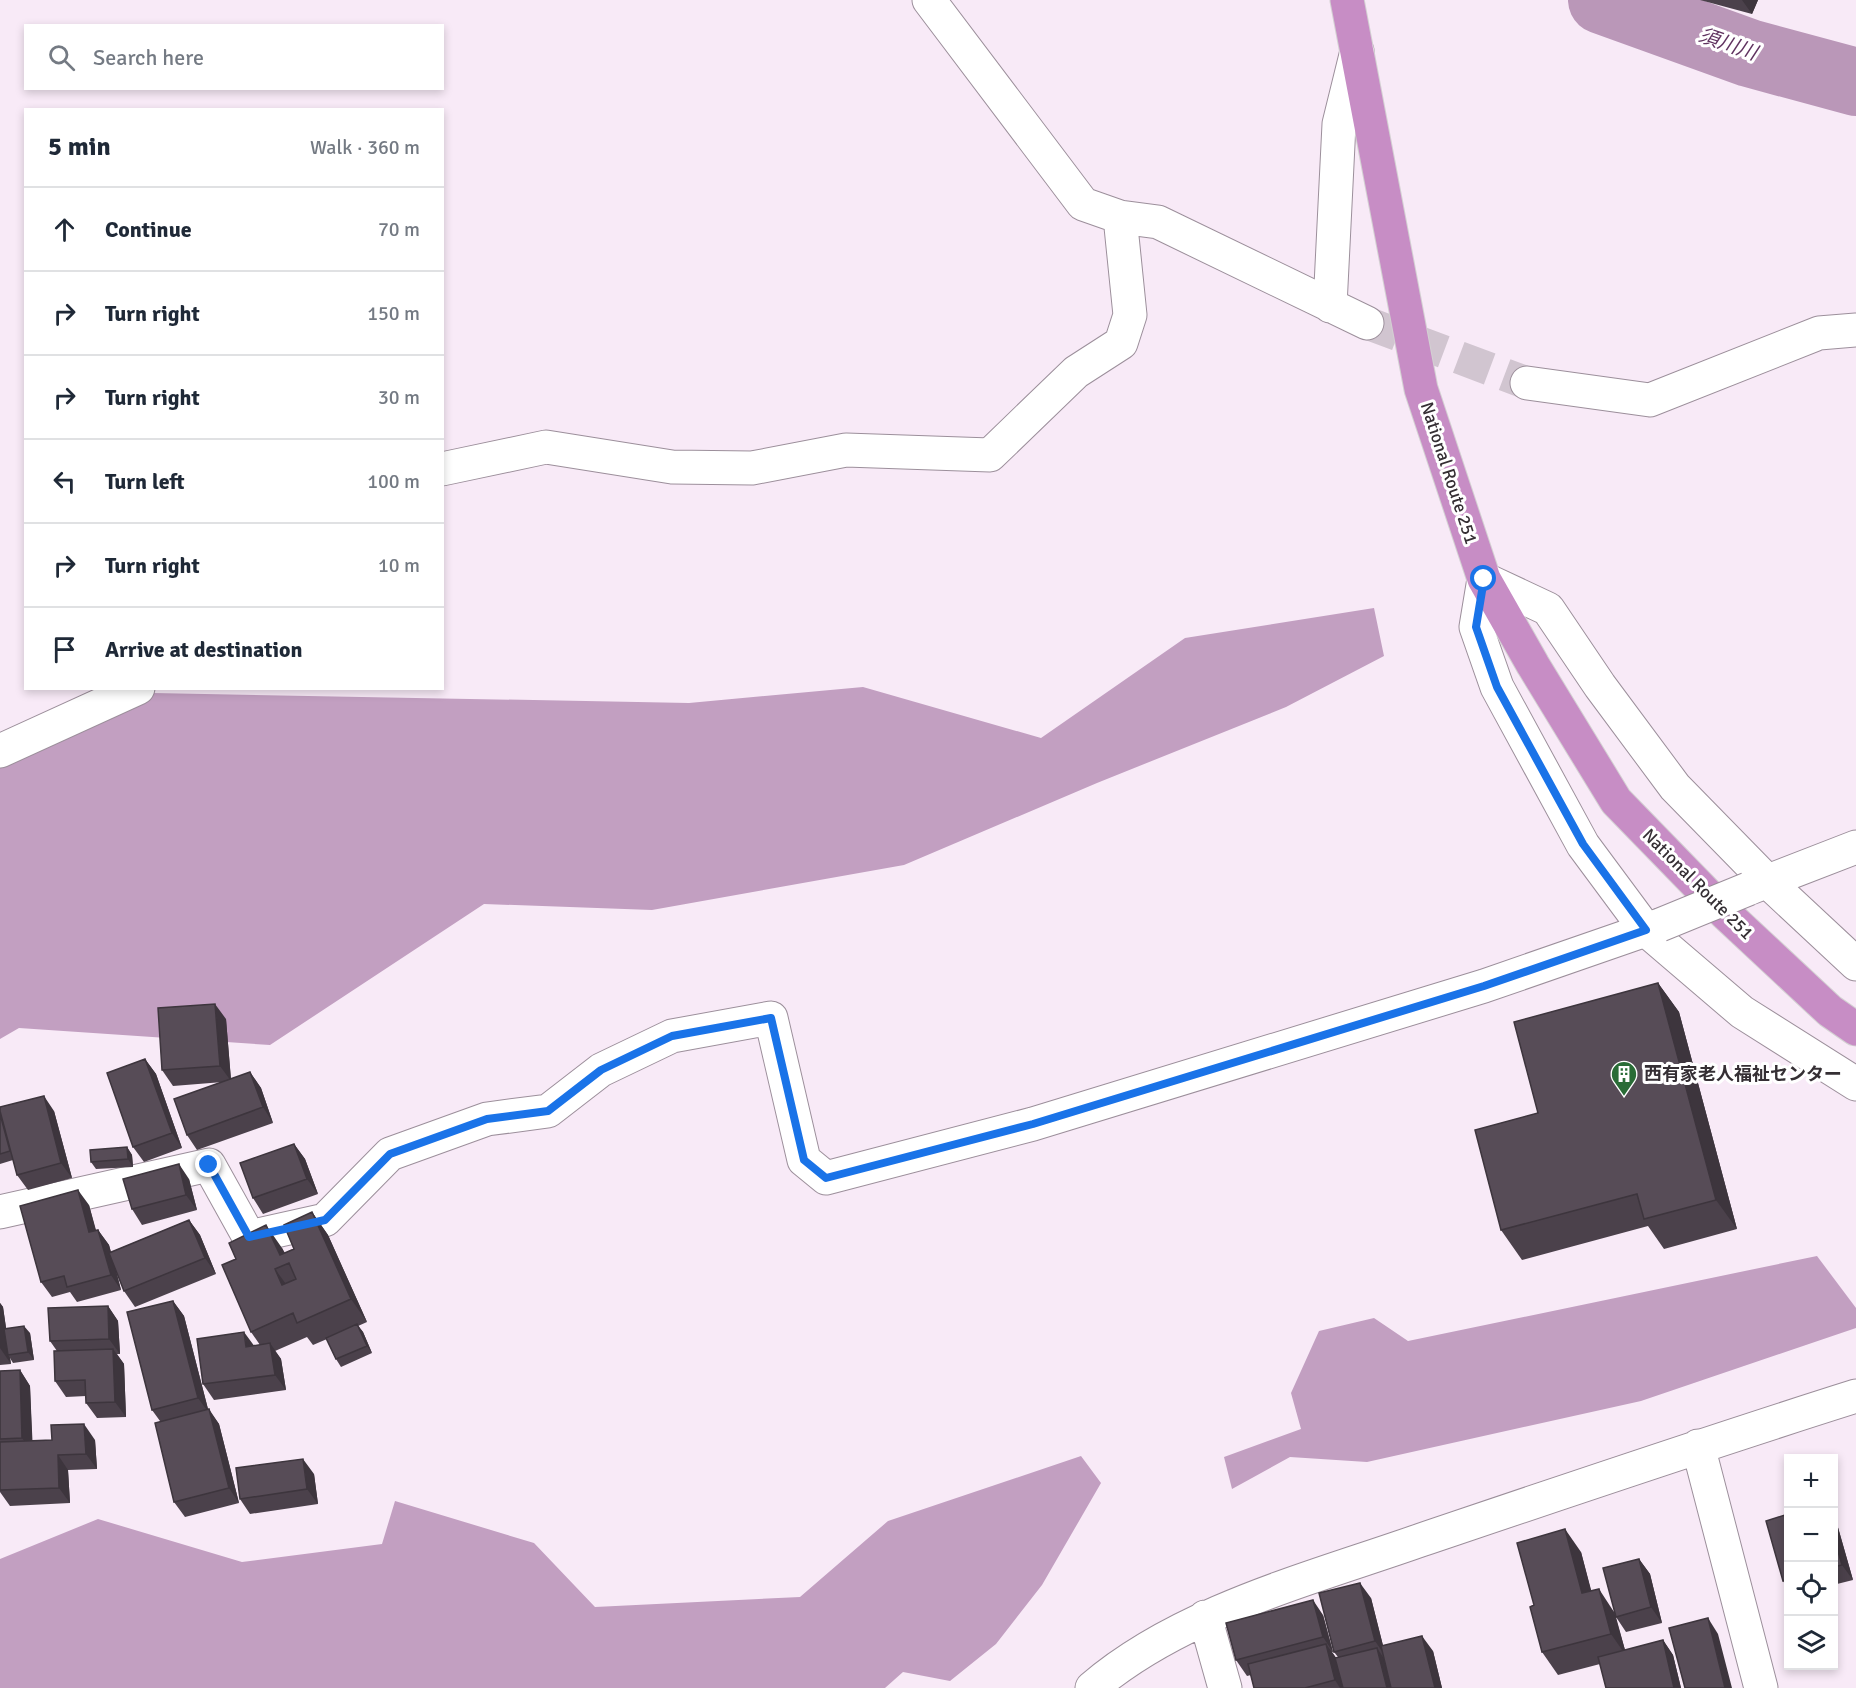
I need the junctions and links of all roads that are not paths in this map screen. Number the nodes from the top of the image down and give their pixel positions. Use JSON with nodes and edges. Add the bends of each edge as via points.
{"nodes":[{"id":1,"x":928,"y":0,"type":"edge"},
{"id":2,"x":1347,"y":0,"type":"edge"},
{"id":3,"x":1357,"y":51,"type":"junction"},
{"id":4,"x":1120,"y":217,"type":"junction"},
{"id":5,"x":1330,"y":306,"type":"junction"},
{"id":6,"x":1367,"y":323,"type":"tunnel mouth"},
{"id":7,"x":1856,"y":330,"type":"edge"},
{"id":8,"x":1527,"y":383,"type":"tunnel mouth"},
{"id":9,"x":444,"y":469,"type":"edge"},
{"id":10,"x":1484,"y":579,"type":"junction"},
{"id":11,"x":134,"y":690,"type":"edge"},
{"id":12,"x":0,"y":751,"type":"edge"},
{"id":13,"x":1856,"y":847,"type":"edge"},
{"id":14,"x":1758,"y":885,"type":"junction"},
{"id":15,"x":1653,"y":928,"type":"junction"},
{"id":16,"x":1856,"y":964,"type":"edge"},
{"id":17,"x":1856,"y":1029,"type":"edge"},
{"id":18,"x":1856,"y":1084,"type":"edge"},
{"id":19,"x":0,"y":1212,"type":"edge"},
{"id":20,"x":1856,"y":1396,"type":"edge"},
{"id":21,"x":1698,"y":1446,"type":"junction"},
{"id":22,"x":1205,"y":1617,"type":"junction"},
{"id":23,"x":1092,"y":1688,"type":"edge"},
{"id":24,"x":1225,"y":1688,"type":"edge"},
{"id":25,"x":1761,"y":1688,"type":"edge"}],
"edges":[{"from":1,"to":4,"type":"street","via":[[1083,204]]},
{"from":2,"to":3,"type":"highway","name":"National Route 251"},
{"from":3,"to":5,"type":"street","via":[[1339,124]]},
{"from":3,"to":10,"type":"highway","name":"National Route 251","via":[[1421,388]]},
{"from":4,"to":5,"type":"street","via":[[1158,222]]},
{"from":4,"to":9,"type":"street","via":[[1130,315],[1121,343],[1076,372],[990,454],[846,450],[752,468],[672,467],[546,447]]},
{"from":5,"to":6,"type":"street"},
{"from":7,"to":8,"type":"street","via":[[1819,333],[1650,400]]},
{"from":10,"to":14,"type":"street","via":[[1548,609],[1675,787]]},
{"from":10,"to":15,"type":"street","via":[[1476,627],[1497,687],[1583,844]]},
{"from":10,"to":17,"type":"highway","name":"National Route 251","via":[[1616,801],[1726,914],[1830,1011]]},
{"from":11,"to":12,"type":"street"},
{"from":13,"to":14,"type":"street"},
{"from":14,"to":15,"type":"street","bridge":true},
{"from":14,"to":16,"type":"street"},
{"from":15,"to":18,"type":"street","via":[[1743,1012]]},
{"from":15,"to":19,"type":"street","via":[[1484,986],[1033,1124],[826,1178],[804,1160],[771,1018],[672,1036],[601,1070],[548,1111],[487,1119],[390,1154],[325,1220],[249,1237],[209,1165]]},
{"from":20,"to":21,"type":"street"},
{"from":21,"to":22,"type":"street"},
{"from":21,"to":25,"type":"street"},
{"from":22,"to":23,"type":"street","via":[[1115,1668]]},
{"from":22,"to":24,"type":"street"}]}
